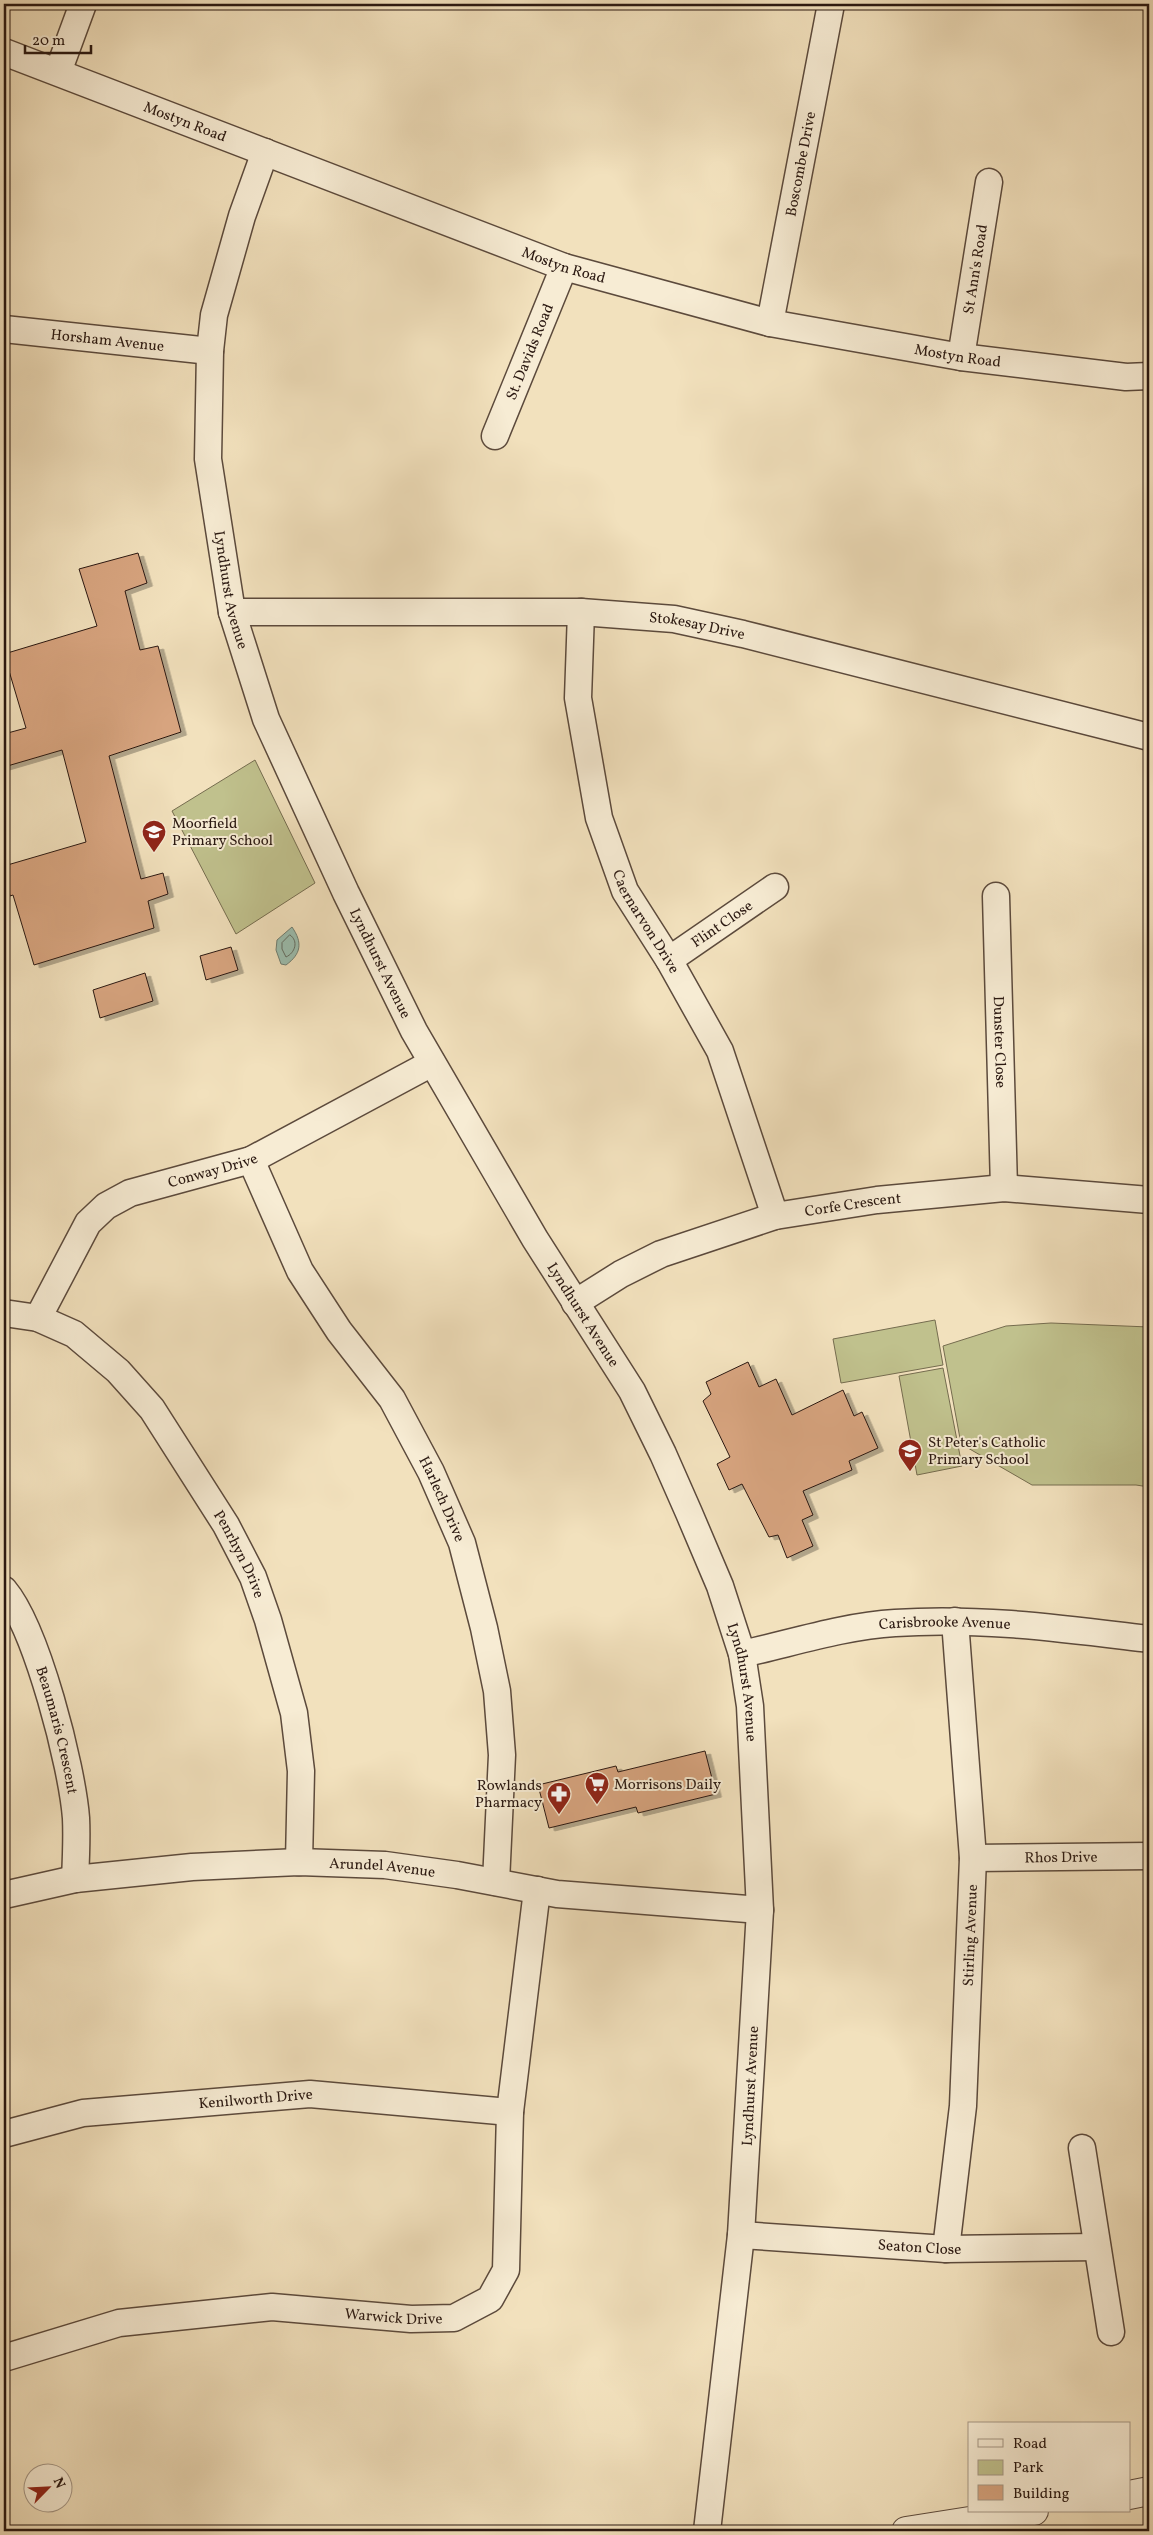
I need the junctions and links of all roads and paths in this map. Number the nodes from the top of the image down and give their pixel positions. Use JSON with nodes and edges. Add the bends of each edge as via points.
{"nodes":[{"id":1,"x":83,"y":4,"type":"edge"},
{"id":2,"x":831,"y":4,"type":"edge"},
{"id":3,"x":4,"y":52,"type":"edge"},
{"id":4,"x":58,"y":72,"type":"junction"},
{"id":5,"x":265,"y":152,"type":"junction"},
{"id":6,"x":989,"y":182,"type":"dead end"},
{"id":7,"x":564,"y":267,"type":"junction"},
{"id":8,"x":770,"y":323,"type":"junction"},
{"id":9,"x":4,"y":329,"type":"edge"},
{"id":10,"x":210,"y":351,"type":"junction"},
{"id":11,"x":961,"y":357,"type":"junction"},
{"id":12,"x":1149,"y":376,"type":"edge"},
{"id":13,"x":495,"y":436,"type":"dead end"},
{"id":14,"x":232,"y":612,"type":"junction"},
{"id":15,"x":581,"y":612,"type":"junction"},
{"id":16,"x":1149,"y":736,"type":"edge"},
{"id":17,"x":775,"y":887,"type":"dead end"},
{"id":18,"x":996,"y":896,"type":"dead end"},
{"id":19,"x":669,"y":960,"type":"junction"},
{"id":20,"x":432,"y":1063,"type":"junction"},
{"id":21,"x":251,"y":1160,"type":"junction"},
{"id":22,"x":1004,"y":1188,"type":"junction"},
{"id":23,"x":1149,"y":1200,"type":"edge"},
{"id":24,"x":775,"y":1216,"type":"junction"},
{"id":25,"x":575,"y":1303,"type":"junction"},
{"id":26,"x":4,"y":1313,"type":"edge"},
{"id":27,"x":38,"y":1318,"type":"junction"},
{"id":28,"x":4,"y":1590,"type":"edge"},
{"id":29,"x":955,"y":1621,"type":"junction"},
{"id":30,"x":1149,"y":1639,"type":"edge"},
{"id":31,"x":742,"y":1654,"type":"junction"},
{"id":32,"x":1149,"y":1856,"type":"edge"},
{"id":33,"x":973,"y":1858,"type":"junction"},
{"id":34,"x":299,"y":1862,"type":"junction"},
{"id":35,"x":76,"y":1879,"type":"junction"},
{"id":36,"x":496,"y":1882,"type":"junction"},
{"id":37,"x":537,"y":1890,"type":"junction"},
{"id":38,"x":4,"y":1896,"type":"edge"},
{"id":39,"x":760,"y":1910,"type":"junction"},
{"id":40,"x":510,"y":2112,"type":"junction"},
{"id":41,"x":4,"y":2134,"type":"edge"},
{"id":42,"x":1082,"y":2148,"type":"dead end"},
{"id":43,"x":740,"y":2236,"type":"junction"},
{"id":44,"x":1097,"y":2247,"type":"junction"},
{"id":45,"x":946,"y":2249,"type":"junction"},
{"id":46,"x":1111,"y":2332,"type":"dead end"},
{"id":47,"x":4,"y":2358,"type":"edge"},
{"id":48,"x":1149,"y":2491,"type":"edge"},
{"id":49,"x":1130,"y":2495,"type":"edge"},
{"id":50,"x":1028,"y":2512,"type":"edge"},
{"id":51,"x":707,"y":2531,"type":"edge"},
{"id":52,"x":906,"y":2531,"type":"edge"}],
"edges":[{"from":1,"to":4,"type":"street"},
{"from":2,"to":8,"type":"street","name":"Boscombe Drive"},
{"from":3,"to":4,"type":"street","name":"Mostyn Road"},
{"from":4,"to":5,"type":"street","name":"Mostyn Road"},
{"from":5,"to":7,"type":"street","name":"Mostyn Road"},
{"from":5,"to":10,"type":"street","name":"Lyndhurst Avenue","via":[[242,216],[214,315]]},
{"from":6,"to":11,"type":"street","name":"St Ann's Road"},
{"from":7,"to":8,"type":"street","name":"Mostyn Road"},
{"from":7,"to":13,"type":"street","name":"St. Davids Road"},
{"from":8,"to":11,"type":"street","name":"Mostyn Road"},
{"from":9,"to":10,"type":"street","name":"Horsham Avenue"},
{"from":10,"to":14,"type":"street","name":"Lyndhurst Avenue","via":[[208,459]]},
{"from":11,"to":12,"type":"street","name":"Mostyn Road","via":[[1126,378]]},
{"from":14,"to":15,"type":"street","name":"Stokesay Drive"},
{"from":14,"to":20,"type":"street","name":"Lyndhurst Avenue","via":[[266,720],[346,893]]},
{"from":15,"to":16,"type":"street","name":"Stokesay Drive","via":[[674,619],[743,634]]},
{"from":15,"to":19,"type":"street","name":"Caernarvon Drive","via":[[578,698],[599,818],[624,891]]},
{"from":17,"to":19,"type":"street","name":"Flint Close"},
{"from":18,"to":22,"type":"street","name":"Dunster Close"},
{"from":19,"to":24,"type":"street","name":"Caernarvon Drive","via":[[720,1051]]},
{"from":20,"to":21,"type":"street","name":"Conway Drive"},
{"from":20,"to":25,"type":"street","name":"Lyndhurst Avenue"},
{"from":21,"to":27,"type":"street","name":"Conway Drive","via":[[130,1193],[106,1206],[88,1223]]},
{"from":21,"to":36,"type":"street","name":"Harlech Drive","via":[[300,1271],[339,1331],[392,1399],[462,1544],[497,1691],[502,1755]]},
{"from":22,"to":23,"type":"street","name":"Corfe Crescent"},
{"from":22,"to":24,"type":"street","name":"Corfe Crescent","via":[[877,1200]]},
{"from":24,"to":25,"type":"street","name":"Corfe Crescent","via":[[661,1254]]},
{"from":25,"to":31,"type":"street","name":"Lyndhurst Avenue","via":[[632,1391],[663,1454],[720,1586]]},
{"from":26,"to":27,"type":"street","name":"Penrhyn Drive"},
{"from":27,"to":34,"type":"street","name":"Penrhyn Drive","via":[[74,1334],[118,1371],[152,1409],[226,1526],[253,1577],[294,1713],[301,1771]]},
{"from":28,"to":35,"type":"street","name":"Beaumaris Crescent","via":[[31,1639],[65,1757],[76,1817]]},
{"from":29,"to":30,"type":"street","name":"Carisbrooke Avenue","via":[[1048,1627]]},
{"from":29,"to":31,"type":"street","name":"Carisbrooke Avenue","via":[[893,1623]]},
{"from":29,"to":33,"type":"street","name":"Stirling Avenue"},
{"from":31,"to":39,"type":"street","name":"Lyndhurst Avenue","via":[[750,1706]]},
{"from":32,"to":33,"type":"street","name":"Rhos Drive"},
{"from":33,"to":45,"type":"street","name":"Stirling Avenue","via":[[963,2106]]},
{"from":34,"to":35,"type":"street","name":"Arundel Avenue","via":[[192,1867]]},
{"from":34,"to":36,"type":"street","name":"Arundel Avenue","via":[[385,1865]]},
{"from":35,"to":38,"type":"street","name":"Arundel Avenue"},
{"from":36,"to":37,"type":"street","name":"Arundel Avenue"},
{"from":37,"to":39,"type":"street","name":"Arundel Avenue"},
{"from":37,"to":40,"type":"street","name":"Warwick Drive"},
{"from":39,"to":43,"type":"street","name":"Lyndhurst Avenue"},
{"from":40,"to":41,"type":"street","name":"Kenilworth Drive","via":[[310,2094],[84,2113]]},
{"from":40,"to":47,"type":"street","name":"Warwick Drive","via":[[506,2270],[490,2298],[454,2318],[410,2319],[272,2307],[119,2323]]},
{"from":42,"to":44,"type":"street"},
{"from":43,"to":45,"type":"street","name":"Seaton Close"},
{"from":43,"to":51,"type":"street","name":"Lyndhurst Avenue"},
{"from":44,"to":45,"type":"street","name":"Seaton Close"},
{"from":44,"to":46,"type":"street"},
{"from":48,"to":49,"type":"street"},
{"from":50,"to":52,"type":"street"}]}
